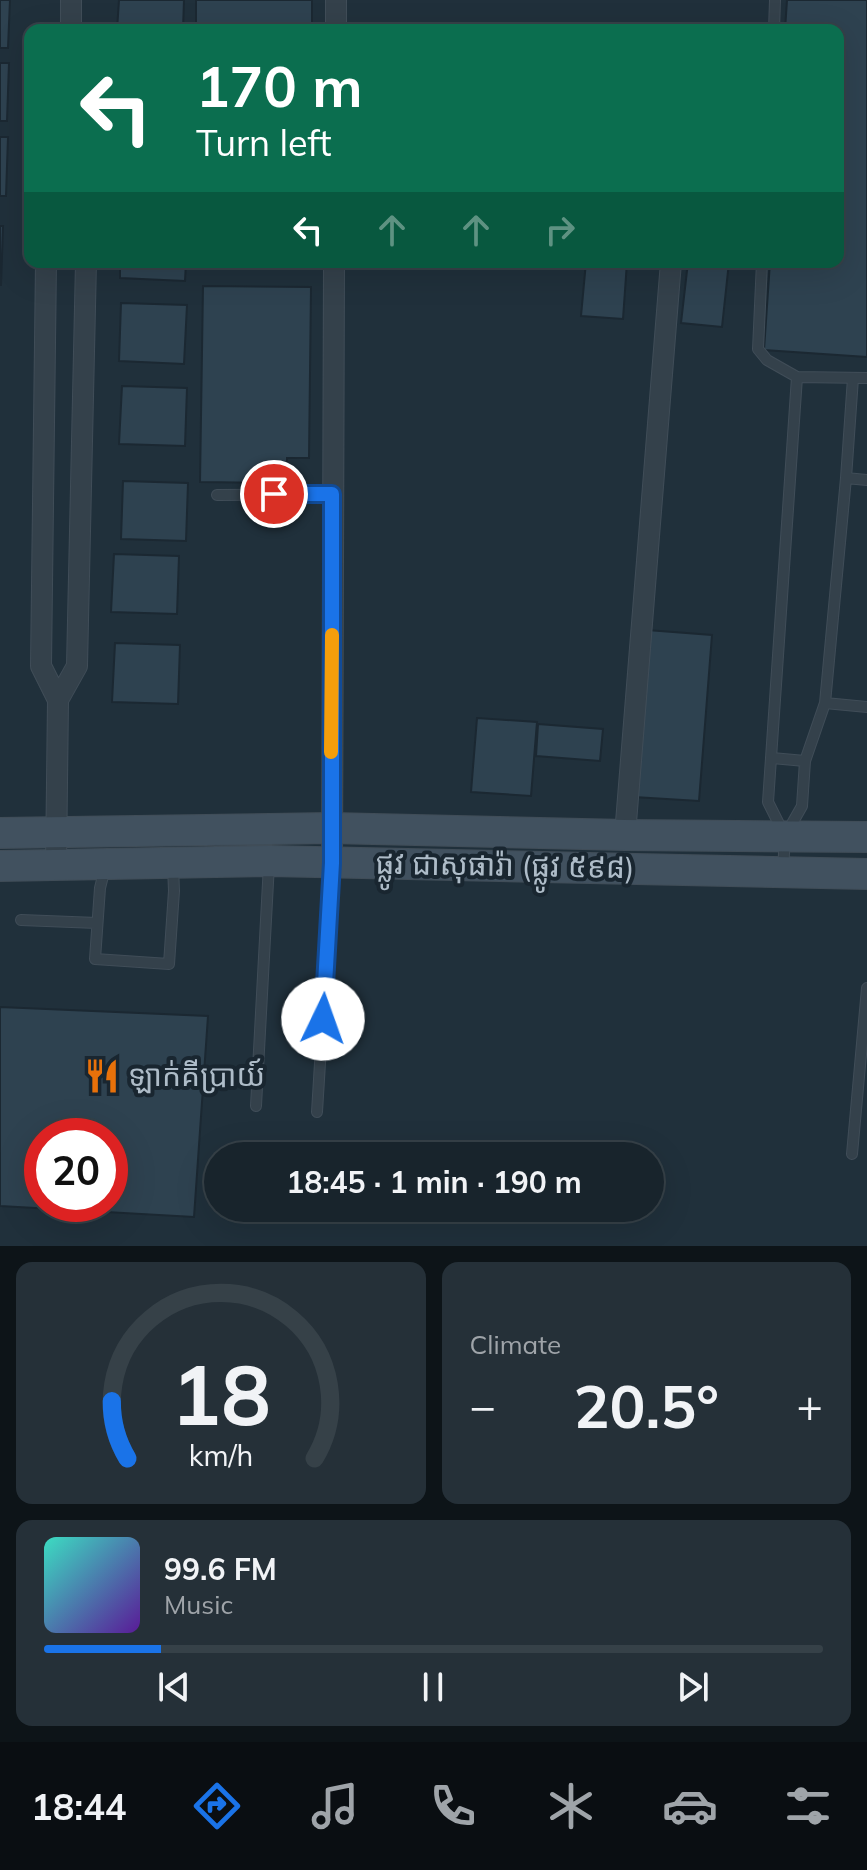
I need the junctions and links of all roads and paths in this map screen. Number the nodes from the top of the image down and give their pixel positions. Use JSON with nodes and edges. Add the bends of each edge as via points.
{"nodes":[{"id":1,"x":71,"y":0,"type":"edge"},
{"id":2,"x":336,"y":0,"type":"edge"},
{"id":3,"x":775,"y":0,"type":"edge"},
{"id":4,"x":71,"y":24,"type":"edge"},
{"id":5,"x":336,"y":24,"type":"edge"},
{"id":6,"x":774,"y":24,"type":"edge"},
{"id":7,"x":46,"y":268,"type":"edge"},
{"id":8,"x":86,"y":268,"type":"edge"},
{"id":9,"x":334,"y":268,"type":"edge"},
{"id":10,"x":671,"y":268,"type":"edge"},
{"id":11,"x":762,"y":268,"type":"edge"},
{"id":12,"x":797,"y":377,"type":"junction"},
{"id":13,"x":853,"y":378,"type":"junction"},
{"id":14,"x":867,"y":378,"type":"edge"},
{"id":15,"x":846,"y":478,"type":"junction"},
{"id":16,"x":867,"y":480,"type":"edge"},
{"id":17,"x":332,"y":494,"type":"junction"},
{"id":18,"x":217,"y":495,"type":"dead end"},
{"id":19,"x":58,"y":700,"type":"junction"},
{"id":20,"x":825,"y":703,"type":"junction"},
{"id":21,"x":867,"y":707,"type":"edge"},
{"id":22,"x":772,"y":758,"type":"junction"},
{"id":23,"x":805,"y":761,"type":"junction"},
{"id":24,"x":331,"y":828,"type":"junction"},
{"id":25,"x":56,"y":832,"type":"junction"},
{"id":26,"x":0,"y":833,"type":"edge"},
{"id":27,"x":625,"y":835,"type":"junction"},
{"id":28,"x":785,"y":836,"type":"junction"},
{"id":29,"x":867,"y":837,"type":"edge"},
{"id":30,"x":106,"y":848,"type":"junction"},
{"id":31,"x":270,"y":861,"type":"junction"},
{"id":32,"x":332,"y":863,"type":"junction"},
{"id":33,"x":173,"y":864,"type":"junction"},
{"id":34,"x":56,"y":865,"type":"junction"},
{"id":35,"x":0,"y":866,"type":"edge"},
{"id":36,"x":782,"y":872,"type":"junction"},
{"id":37,"x":867,"y":874,"type":"edge"},
{"id":38,"x":21,"y":920,"type":"dead end"},
{"id":39,"x":97,"y":923,"type":"junction"},
{"id":40,"x":867,"y":988,"type":"edge"},
{"id":41,"x":256,"y":1106,"type":"dead end"},
{"id":42,"x":317,"y":1112,"type":"dead end"},
{"id":43,"x":852,"y":1154,"type":"dead end"}],
"edges":[{"from":1,"to":4,"type":"street"},
{"from":2,"to":5,"type":"street"},
{"from":3,"to":6,"type":"lane"},
{"from":7,"to":19,"type":"street","via":[[41,666]]},
{"from":8,"to":19,"type":"street","via":[[77,666]]},
{"from":9,"to":17,"type":"street"},
{"from":10,"to":27,"type":"street"},
{"from":11,"to":12,"type":"lane","via":[[758,349]]},
{"from":12,"to":13,"type":"lane"},
{"from":12,"to":22,"type":"lane"},
{"from":13,"to":14,"type":"lane"},
{"from":13,"to":15,"type":"lane"},
{"from":15,"to":16,"type":"lane"},
{"from":15,"to":20,"type":"lane"},
{"from":17,"to":18,"type":"lane"},
{"from":17,"to":24,"type":"street"},
{"from":19,"to":25,"type":"street"},
{"from":20,"to":21,"type":"lane"},
{"from":20,"to":23,"type":"lane"},
{"from":22,"to":23,"type":"lane"},
{"from":22,"to":28,"type":"lane","via":[[768,802]]},
{"from":23,"to":28,"type":"lane","via":[[802,806]]},
{"from":24,"to":27,"type":"main road","name":"ផ្លូវ ជាសុផារ៉ា (ផ្លូវ ៥៩៨)"},
{"from":24,"to":30,"type":"main road","name":"ផ្លូវ ជាសុផារ៉ា (ផ្លូវ ៥៩៨)"},
{"from":24,"to":32,"type":"street"},
{"from":25,"to":26,"type":"main road","name":"ផ្លូវ ជាសុផារ៉ា (ផ្លូវ ៥៩៨)"},
{"from":25,"to":30,"type":"main road","name":"ផ្លូវ ជាសុផារ៉ា (ផ្លូវ ៥៩៨)"},
{"from":25,"to":34,"type":"street"},
{"from":27,"to":28,"type":"main road","name":"ផ្លូវ ជាសុផារ៉ា (ផ្លូវ ៥៩៨)"},
{"from":28,"to":29,"type":"main road","name":"ផ្លូវ ជាសុផារ៉ា (ផ្លូវ ៥៩៨)"},
{"from":28,"to":36,"type":"lane"},
{"from":30,"to":33,"type":"main road","name":"ផ្លូវ ជាសុផារ៉ា (ផ្លូវ ៥៩៨)"},
{"from":30,"to":34,"type":"main road","name":"ផ្លូវ ជាសុផារ៉ា (ផ្លូវ ៥៩៨)"},
{"from":30,"to":39,"type":"lane"},
{"from":31,"to":32,"type":"main road","name":"ផ្លូវ ជាសុផារ៉ា (ផ្លូវ ៥៩៨)"},
{"from":31,"to":33,"type":"main road","name":"ផ្លូវ ជាសុផារ៉ា (ផ្លូវ ៥៩៨)"},
{"from":31,"to":41,"type":"lane"},
{"from":32,"to":36,"type":"main road","name":"ផ្លូវ ជាសុផារ៉ា (ផ្លូវ ៥៩៨)"},
{"from":32,"to":42,"type":"lane"},
{"from":33,"to":39,"type":"lane","via":[[169,964],[95,959]]},
{"from":34,"to":35,"type":"main road","name":"ផ្លូវ ជាសុផារ៉ា (ផ្លូវ ៥៩៨)"},
{"from":36,"to":37,"type":"main road","name":"ផ្លូវ ជាសុផារ៉ា (ផ្លូវ ៥៩៨)"},
{"from":38,"to":39,"type":"lane"},
{"from":40,"to":43,"type":"lane"}]}
